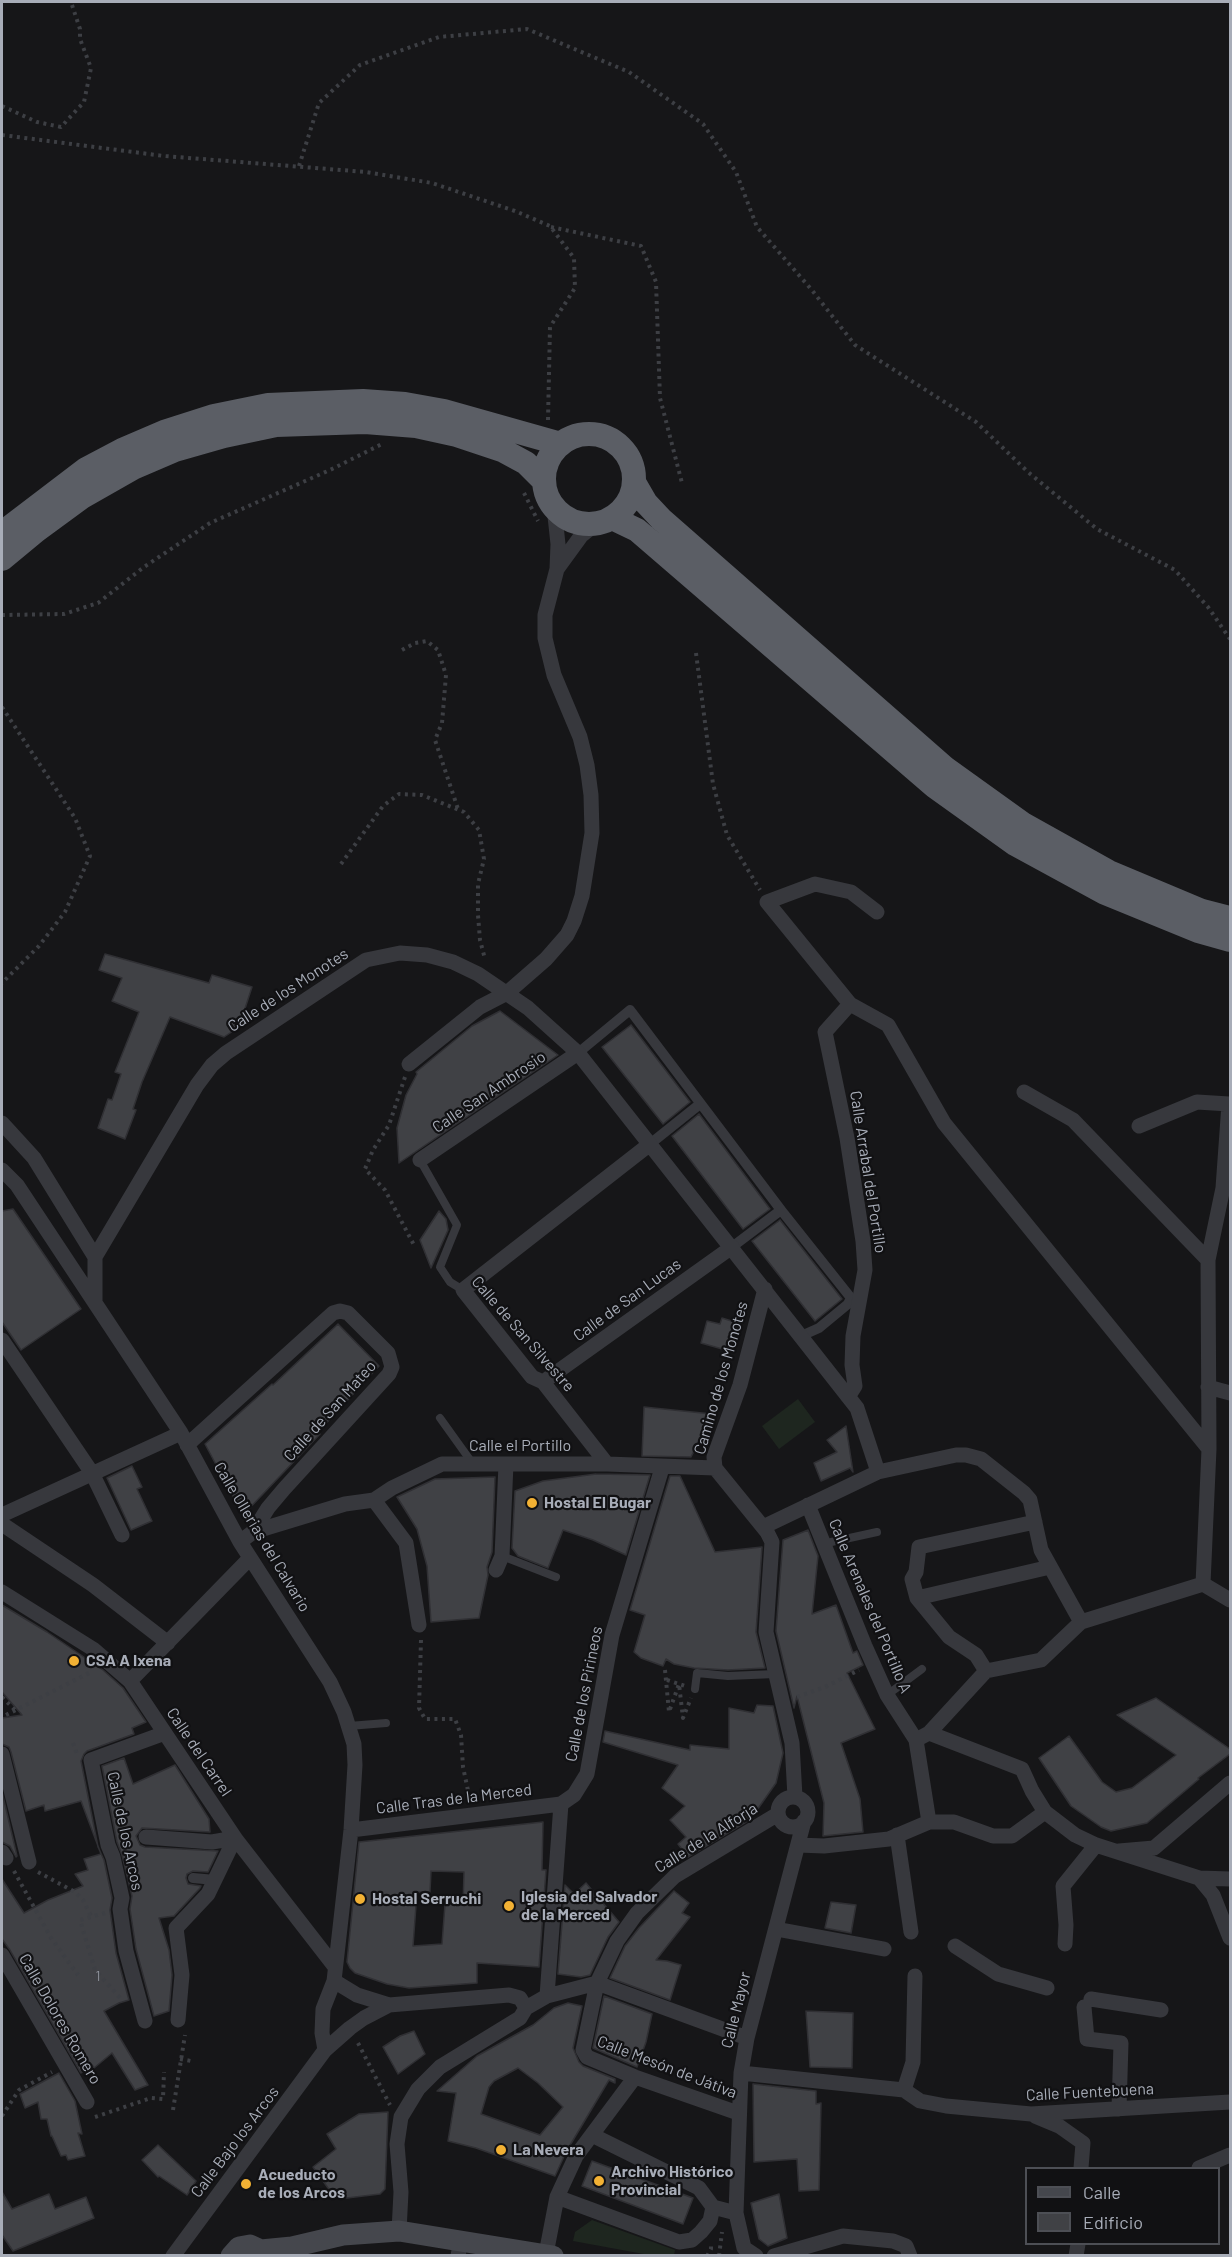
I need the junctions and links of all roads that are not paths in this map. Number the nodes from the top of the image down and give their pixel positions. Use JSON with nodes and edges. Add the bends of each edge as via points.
{"nodes":[{"id":1,"x":554,"y":442,"type":"junction"},
{"id":2,"x":544,"y":481,"type":"junction"},
{"id":3,"x":635,"y":484,"type":"junction"},
{"id":4,"x":547,"y":517,"type":"junction"},
{"id":5,"x":604,"y":521,"type":"junction"},
{"id":6,"x":30,"y":522,"type":"junction"},
{"id":7,"x":2,"y":533,"type":"edge"},
{"id":8,"x":2,"y":559,"type":"edge"},
{"id":9,"x":558,"y":569,"type":"junction"},
{"id":10,"x":877,"y":912,"type":"dead end"},
{"id":11,"x":1230,"y":918,"type":"edge"},
{"id":12,"x":1230,"y":940,"type":"edge"},
{"id":13,"x":507,"y":993,"type":"junction"},
{"id":14,"x":850,"y":1004,"type":"junction"},
{"id":15,"x":578,"y":1053,"type":"junction"},
{"id":16,"x":409,"y":1064,"type":"road end"},
{"id":17,"x":1024,"y":1092,"type":"dead end"},
{"id":18,"x":700,"y":1104,"type":"junction"},
{"id":19,"x":2,"y":1123,"type":"edge"},
{"id":20,"x":1139,"y":1126,"type":"dead end"},
{"id":21,"x":650,"y":1144,"type":"junction"},
{"id":22,"x":420,"y":1160,"type":"joint"},
{"id":23,"x":2,"y":1170,"type":"edge"},
{"id":24,"x":1226,"y":1190,"type":"edge"},
{"id":25,"x":781,"y":1210,"type":"junction"},
{"id":26,"x":732,"y":1247,"type":"junction"},
{"id":27,"x":95,"y":1257,"type":"junction"},
{"id":28,"x":1208,"y":1260,"type":"junction"},
{"id":29,"x":765,"y":1289,"type":"junction"},
{"id":30,"x":463,"y":1290,"type":"junction"},
{"id":31,"x":95,"y":1302,"type":"junction"},
{"id":32,"x":801,"y":1336,"type":"junction"},
{"id":33,"x":2,"y":1340,"type":"edge"},
{"id":34,"x":543,"y":1382,"type":"junction"},
{"id":35,"x":1208,"y":1387,"type":"junction"},
{"id":36,"x":1230,"y":1393,"type":"edge"},
{"id":37,"x":848,"y":1397,"type":"junction"},
{"id":38,"x":440,"y":1418,"type":"dead end"},
{"id":39,"x":184,"y":1439,"type":"junction"},
{"id":40,"x":1209,"y":1449,"type":"junction"},
{"id":41,"x":473,"y":1464,"type":"junction"},
{"id":42,"x":506,"y":1464,"type":"junction"},
{"id":43,"x":607,"y":1464,"type":"junction"},
{"id":44,"x":662,"y":1467,"type":"junction"},
{"id":45,"x":715,"y":1468,"type":"junction"},
{"id":46,"x":878,"y":1472,"type":"junction"},
{"id":47,"x":92,"y":1473,"type":"junction"},
{"id":48,"x":374,"y":1500,"type":"junction"},
{"id":49,"x":808,"y":1505,"type":"junction"},
{"id":50,"x":2,"y":1515,"type":"edge"},
{"id":51,"x":1035,"y":1522,"type":"junction"},
{"id":52,"x":2,"y":1524,"type":"edge"},
{"id":53,"x":763,"y":1527,"type":"junction"},
{"id":54,"x":253,"y":1532,"type":"junction"},
{"id":55,"x":878,"y":1532,"type":"dead end"},
{"id":56,"x":122,"y":1535,"type":"dead end"},
{"id":57,"x":240,"y":1542,"type":"junction"},
{"id":58,"x":822,"y":1544,"type":"junction"},
{"id":59,"x":250,"y":1558,"type":"junction"},
{"id":60,"x":499,"y":1563,"type":"joint"},
{"id":61,"x":1050,"y":1567,"type":"junction"},
{"id":62,"x":556,"y":1577,"type":"dead end"},
{"id":63,"x":1203,"y":1584,"type":"junction"},
{"id":64,"x":2,"y":1592,"type":"edge"},
{"id":65,"x":917,"y":1598,"type":"junction"},
{"id":66,"x":1230,"y":1600,"type":"edge"},
{"id":67,"x":1081,"y":1622,"type":"junction"},
{"id":68,"x":419,"y":1624,"type":"road end"},
{"id":69,"x":168,"y":1643,"type":"junction"},
{"id":70,"x":922,"y":1669,"type":"dead end"},
{"id":71,"x":986,"y":1671,"type":"junction"},
{"id":72,"x":775,"y":1674,"type":"junction"},
{"id":73,"x":130,"y":1681,"type":"junction"},
{"id":74,"x":694,"y":1689,"type":"road end"},
{"id":75,"x":887,"y":1695,"type":"junction"},
{"id":76,"x":386,"y":1722,"type":"dead end"},
{"id":77,"x":349,"y":1726,"type":"junction"},
{"id":78,"x":165,"y":1733,"type":"junction"},
{"id":79,"x":923,"y":1737,"type":"junction"},
{"id":80,"x":2,"y":1754,"type":"edge"},
{"id":81,"x":1230,"y":1783,"type":"edge"},
{"id":82,"x":795,"y":1797,"type":"junction"},
{"id":83,"x":561,"y":1804,"type":"junction"},
{"id":84,"x":1045,"y":1812,"type":"junction"},
{"id":85,"x":778,"y":1814,"type":"junction"},
{"id":86,"x":804,"y":1821,"type":"junction"},
{"id":87,"x":929,"y":1822,"type":"junction"},
{"id":88,"x":351,"y":1830,"type":"junction"},
{"id":89,"x":897,"y":1835,"type":"junction"},
{"id":90,"x":146,"y":1837,"type":"dead end"},
{"id":91,"x":235,"y":1838,"type":"junction"},
{"id":92,"x":798,"y":1845,"type":"junction"},
{"id":93,"x":1096,"y":1845,"type":"junction"},
{"id":94,"x":1112,"y":1852,"type":"junction"},
{"id":95,"x":30,"y":1865,"type":"road end"},
{"id":96,"x":193,"y":1878,"type":"dead end"},
{"id":97,"x":1199,"y":1878,"type":"junction"},
{"id":98,"x":215,"y":1880,"type":"junction"},
{"id":99,"x":1230,"y":1880,"type":"edge"},
{"id":100,"x":776,"y":1929,"type":"junction"},
{"id":101,"x":911,"y":1932,"type":"dead end"},
{"id":102,"x":1230,"y":1938,"type":"edge"},
{"id":103,"x":1065,"y":1944,"type":"dead end"},
{"id":104,"x":955,"y":1946,"type":"dead end"},
{"id":105,"x":884,"y":1949,"type":"dead end"},
{"id":106,"x":2,"y":1955,"type":"edge"},
{"id":107,"x":335,"y":1974,"type":"junction"},
{"id":108,"x":915,"y":1976,"type":"dead end"},
{"id":109,"x":597,"y":1983,"type":"junction"},
{"id":110,"x":1047,"y":1988,"type":"dead end"},
{"id":111,"x":547,"y":1996,"type":"junction"},
{"id":112,"x":389,"y":2005,"type":"junction"},
{"id":113,"x":526,"y":2007,"type":"junction"},
{"id":114,"x":1161,"y":2010,"type":"dead end"},
{"id":115,"x":179,"y":2015,"type":"dead end"},
{"id":116,"x":145,"y":2021,"type":"dead end"},
{"id":117,"x":747,"y":2038,"type":"junction"},
{"id":118,"x":325,"y":2050,"type":"junction"},
{"id":119,"x":741,"y":2073,"type":"junction"},
{"id":120,"x":635,"y":2077,"type":"junction"},
{"id":121,"x":904,"y":2090,"type":"junction"},
{"id":122,"x":87,"y":2102,"type":"road end"},
{"id":123,"x":1230,"y":2102,"type":"edge"},
{"id":124,"x":1119,"y":2109,"type":"junction"},
{"id":125,"x":738,"y":2113,"type":"junction"},
{"id":126,"x":1031,"y":2114,"type":"junction"},
{"id":127,"x":592,"y":2135,"type":"junction"},
{"id":128,"x":1230,"y":2155,"type":"edge"},
{"id":129,"x":1081,"y":2167,"type":"edge"},
{"id":130,"x":1203,"y":2167,"type":"edge"},
{"id":131,"x":557,"y":2197,"type":"junction"},
{"id":132,"x":713,"y":2206,"type":"junction"},
{"id":133,"x":736,"y":2213,"type":"junction"},
{"id":134,"x":399,"y":2231,"type":"junction"},
{"id":135,"x":460,"y":2248,"type":"edge"},
{"id":136,"x":288,"y":2251,"type":"edge"},
{"id":137,"x":264,"y":2253,"type":"edge"},
{"id":138,"x":227,"y":2254,"type":"edge"},
{"id":139,"x":550,"y":2255,"type":"edge"},
{"id":140,"x":173,"y":2256,"type":"edge"},
{"id":141,"x":756,"y":2256,"type":"edge"},
{"id":142,"x":774,"y":2256,"type":"edge"},
{"id":143,"x":910,"y":2256,"type":"edge"}],
"edges":[{"from":1,"to":2,"type":"highway"},
{"from":1,"to":3,"type":"highway","via":[[589,434],[618,443],[628,454]]},
{"from":1,"to":6,"type":"highway","via":[[405,404],[268,405],[214,416],[122,450],[86,469]]},
{"from":2,"to":4,"type":"highway"},
{"from":2,"to":6,"type":"highway","via":[[526,463],[502,450],[416,426],[365,422],[276,425],[176,450]]},
{"from":3,"to":5,"type":"highway","via":[[624,509]]},
{"from":3,"to":11,"type":"highway","via":[[662,519],[945,768],[1023,824],[1108,872],[1202,911]]},
{"from":4,"to":5,"type":"highway","via":[[562,516],[584,525]]},
{"from":4,"to":9,"type":"street","via":[[558,544]]},
{"from":5,"to":9,"type":"street","via":[[581,536]]},
{"from":5,"to":12,"type":"highway","via":[[637,530],[934,786],[1015,844],[1105,893]]},
{"from":6,"to":7,"type":"highway"},
{"from":6,"to":8,"type":"highway"},
{"from":9,"to":13,"type":"street","via":[[545,615],[545,638],[554,675],[580,737],[587,765],[591,795],[590,860],[567,935]]},
{"from":10,"to":14,"type":"street","via":[[851,892],[815,884],[767,902]]},
{"from":13,"to":15,"type":"street","name":"Calle de los Monotes"},
{"from":13,"to":16,"type":"street","via":[[480,1007]]},
{"from":13,"to":27,"type":"street","name":"Calle de los Monotes","via":[[453,962],[427,955],[400,953],[366,960],[226,1053],[207,1070]]},
{"from":14,"to":37,"type":"street","name":"Calle Arrabal del Portillo","via":[[825,1032],[847,1138],[865,1270],[853,1336],[855,1386]]},
{"from":14,"to":40,"type":"street","via":[[888,1025],[944,1123]]},
{"from":15,"to":18,"type":"street","via":[[630,1010]]},
{"from":15,"to":21,"type":"street","name":"Calle de los Monotes"},
{"from":15,"to":22,"type":"street","name":"Calle San Ambrosio"},
{"from":17,"to":28,"type":"street","via":[[1072,1120]]},
{"from":18,"to":21,"type":"street"},
{"from":18,"to":25,"type":"street"},
{"from":19,"to":27,"type":"street","via":[[34,1158]]},
{"from":20,"to":24,"type":"street","via":[[1197,1102],[1229,1104]]},
{"from":21,"to":26,"type":"street","name":"Calle de los Monotes"},
{"from":21,"to":30,"type":"street"},
{"from":22,"to":30,"type":"lane","name":"Calle de San Silvestre","via":[[457,1225],[440,1267],[450,1282]]},
{"from":23,"to":31,"type":"street","name":"Calle Ollerias del Calvario","via":[[17,1185]]},
{"from":24,"to":28,"type":"street"},
{"from":25,"to":26,"type":"street"},
{"from":25,"to":32,"type":"street","via":[[851,1298],[849,1304],[819,1328]]},
{"from":26,"to":29,"type":"street","name":"Calle de los Monotes"},
{"from":26,"to":34,"type":"street","name":"Calle de San Lucas"},
{"from":27,"to":31,"type":"street"},
{"from":28,"to":35,"type":"street"},
{"from":29,"to":32,"type":"street","name":"Camino de los Monotes"},
{"from":29,"to":45,"type":"street","name":"Camino de los Monotes","via":[[740,1385],[714,1457]]},
{"from":30,"to":34,"type":"street","name":"Calle de San Silvestre","via":[[532,1377]]},
{"from":31,"to":39,"type":"street","name":"Calle Ollerias del Calvario"},
{"from":32,"to":37,"type":"street","name":"Camino de los Monotes"},
{"from":33,"to":47,"type":"street"},
{"from":34,"to":43,"type":"street","name":"Calle de San Silvestre"},
{"from":35,"to":36,"type":"street"},
{"from":35,"to":40,"type":"street"},
{"from":37,"to":46,"type":"street","via":[[862,1420]]},
{"from":38,"to":41,"type":"lane"},
{"from":39,"to":47,"type":"street","name":"Calle de San Mateo"},
{"from":39,"to":54,"type":"street","name":"Calle de San Mateo","via":[[333,1313],[348,1313],[388,1353],[390,1374],[284,1489]]},
{"from":39,"to":57,"type":"street","name":"Calle Ollerias del Calvario"},
{"from":40,"to":63,"type":"street"},
{"from":41,"to":42,"type":"street","name":"Calle el Portillo"},
{"from":41,"to":48,"type":"street","name":"Calle el Portillo","via":[[442,1464]]},
{"from":42,"to":43,"type":"street","name":"Calle el Portillo"},
{"from":42,"to":60,"type":"street"},
{"from":43,"to":44,"type":"street","name":"Calle el Portillo"},
{"from":44,"to":45,"type":"street","name":"Calle el Portillo"},
{"from":44,"to":83,"type":"street","name":"Calle de los Pirineos","via":[[612,1635],[587,1774],[574,1795]]},
{"from":45,"to":53,"type":"street"},
{"from":46,"to":49,"type":"street"},
{"from":46,"to":51,"type":"street","via":[[956,1455],[973,1456],[1024,1493],[1030,1500]]},
{"from":47,"to":50,"type":"street","name":"Calle de San Mateo"},
{"from":47,"to":56,"type":"street"},
{"from":48,"to":54,"type":"street","name":"Calle el Portillo","via":[[345,1504]]},
{"from":48,"to":68,"type":"street","via":[[406,1543]]},
{"from":49,"to":53,"type":"street"},
{"from":49,"to":58,"type":"street","name":"Calle Arenales del Portillo A"},
{"from":51,"to":61,"type":"street","via":[[1041,1550]]},
{"from":51,"to":65,"type":"street","via":[[919,1547],[912,1579]]},
{"from":52,"to":69,"type":"street","via":[[93,1585]]},
{"from":53,"to":72,"type":"street","via":[[770,1537],[771,1549],[765,1627]]},
{"from":54,"to":57,"type":"street","name":"Calle el Portillo"},
{"from":55,"to":58,"type":"lane"},
{"from":57,"to":59,"type":"street","name":"Calle Ollerias del Calvario"},
{"from":58,"to":75,"type":"street","name":"Calle Arenales del Portillo A"},
{"from":59,"to":69,"type":"street"},
{"from":59,"to":77,"type":"street","name":"Calle Ollerias del Calvario","via":[[330,1682]]},
{"from":60,"to":62,"type":"lane"},
{"from":61,"to":65,"type":"street"},
{"from":61,"to":67,"type":"street"},
{"from":63,"to":66,"type":"street"},
{"from":63,"to":67,"type":"street"},
{"from":64,"to":73,"type":"street","name":"Calle del Carrel","via":[[110,1662]]},
{"from":65,"to":71,"type":"street","via":[[949,1637],[976,1656]]},
{"from":67,"to":71,"type":"street","via":[[1041,1660]]},
{"from":69,"to":73,"type":"street"},
{"from":70,"to":75,"type":"lane"},
{"from":71,"to":79,"type":"street"},
{"from":72,"to":74,"type":"lane","via":[[697,1673]]},
{"from":72,"to":82,"type":"street","via":[[792,1743]]},
{"from":73,"to":78,"type":"street","name":"Calle del Carrel"},
{"from":75,"to":79,"type":"street","name":"Calle Arenales del Portillo A"},
{"from":76,"to":77,"type":"lane"},
{"from":77,"to":88,"type":"street","name":"Calle Ollerias del Calvario","via":[[355,1765]]},
{"from":78,"to":91,"type":"street","name":"Calle del Carrel"},
{"from":78,"to":116,"type":"street","name":"Calle de los Arcos","via":[[91,1760],[122,1898],[126,1951]]},
{"from":79,"to":84,"type":"street","via":[[1022,1769]]},
{"from":79,"to":87,"type":"street","name":"Calle Arenales del Portillo A"},
{"from":80,"to":95,"type":"street"},
{"from":81,"to":94,"type":"street","via":[[1154,1848]]},
{"from":82,"to":85,"type":"street","via":[[782,1801]]},
{"from":82,"to":86,"type":"street","via":[[807,1807]]},
{"from":83,"to":88,"type":"street","name":"Calle Tras de la Merced"},
{"from":83,"to":111,"type":"street"},
{"from":84,"to":87,"type":"street","via":[[1012,1836],[993,1836],[954,1822]]},
{"from":84,"to":93,"type":"street","via":[[1075,1835]]},
{"from":85,"to":86,"type":"street","via":[[782,1823],[791,1827]]},
{"from":85,"to":109,"type":"street","name":"Calle de la Alforja","via":[[662,1887],[617,1941]]},
{"from":86,"to":92,"type":"street","name":"Calle Mayor"},
{"from":87,"to":89,"type":"street"},
{"from":88,"to":107,"type":"street","name":"Calle Ollerias del Calvario"},
{"from":89,"to":92,"type":"street","via":[[847,1844]]},
{"from":89,"to":101,"type":"street"},
{"from":90,"to":91,"type":"street","via":[[212,1842]]},
{"from":91,"to":98,"type":"street"},
{"from":91,"to":107,"type":"street","name":"Calle del Carrel"},
{"from":92,"to":100,"type":"street","name":"Calle Mayor"},
{"from":93,"to":94,"type":"street"},
{"from":93,"to":103,"type":"street","via":[[1063,1886]]},
{"from":94,"to":97,"type":"street"},
{"from":96,"to":98,"type":"street"},
{"from":97,"to":99,"type":"street"},
{"from":97,"to":102,"type":"street","via":[[1213,1895]]},
{"from":98,"to":115,"type":"street","via":[[208,1894],[176,1928],[182,1975]]},
{"from":100,"to":105,"type":"street"},
{"from":100,"to":117,"type":"street","name":"Calle Mayor"},
{"from":104,"to":110,"type":"street","via":[[998,1974]]},
{"from":106,"to":122,"type":"street","name":"Calle Dolores Romero"},
{"from":107,"to":112,"type":"street","via":[[357,1995]]},
{"from":107,"to":118,"type":"street","name":"Calle Ollerias del Calvario","via":[[323,2009]]},
{"from":108,"to":121,"type":"street","via":[[913,2062]]},
{"from":109,"to":111,"type":"street"},
{"from":109,"to":117,"type":"street"},
{"from":109,"to":120,"type":"street","name":"Calle Mesón de Játiva","via":[[584,2054]]},
{"from":111,"to":113,"type":"street"},
{"from":112,"to":113,"type":"street","via":[[509,1995],[520,1998]]},
{"from":112,"to":118,"type":"street","name":"Calle Bajo los Arcos","via":[[364,2018]]},
{"from":113,"to":134,"type":"street","via":[[519,2018],[440,2067],[418,2090],[401,2117],[397,2144]]},
{"from":114,"to":124,"type":"street","via":[[1088,2003],[1087,2039],[1121,2043]]},
{"from":117,"to":119,"type":"street","name":"Calle Mayor"},
{"from":118,"to":140,"type":"street","name":"Calle Bajo los Arcos"},
{"from":119,"to":121,"type":"street","name":"Calle Fuentebuena"},
{"from":119,"to":125,"type":"street","name":"Calle Mayor"},
{"from":120,"to":125,"type":"street","name":"Calle Mesón de Játiva"},
{"from":120,"to":127,"type":"street"},
{"from":121,"to":126,"type":"street","name":"Calle Fuentebuena","via":[[920,2101],[946,2106]]},
{"from":123,"to":124,"type":"street","name":"Calle Fuentebuena"},
{"from":124,"to":126,"type":"street","name":"Calle Fuentebuena"},
{"from":125,"to":133,"type":"street","name":"Calle Mayor"},
{"from":126,"to":129,"type":"street","via":[[1059,2126],[1083,2143]]},
{"from":127,"to":131,"type":"street","via":[[576,2156]]},
{"from":127,"to":132,"type":"street","via":[[699,2188]]},
{"from":128,"to":130,"type":"street"},
{"from":131,"to":132,"type":"street","via":[[679,2242],[692,2240],[701,2232],[710,2221]]},
{"from":131,"to":139,"type":"street"},
{"from":132,"to":133,"type":"street"},
{"from":133,"to":141,"type":"street","name":"Calle Mayor","via":[[744,2248]]},
{"from":134,"to":135,"type":"main road"},
{"from":134,"to":136,"type":"main road","via":[[343,2235]]},
{"from":135,"to":139,"type":"main road"},
{"from":136,"to":137,"type":"main road"},
{"from":137,"to":138,"type":"main road","via":[[256,2246],[244,2245]]},
{"from":142,"to":143,"type":"street","via":[[843,2236],[893,2241],[906,2246]]}]}
